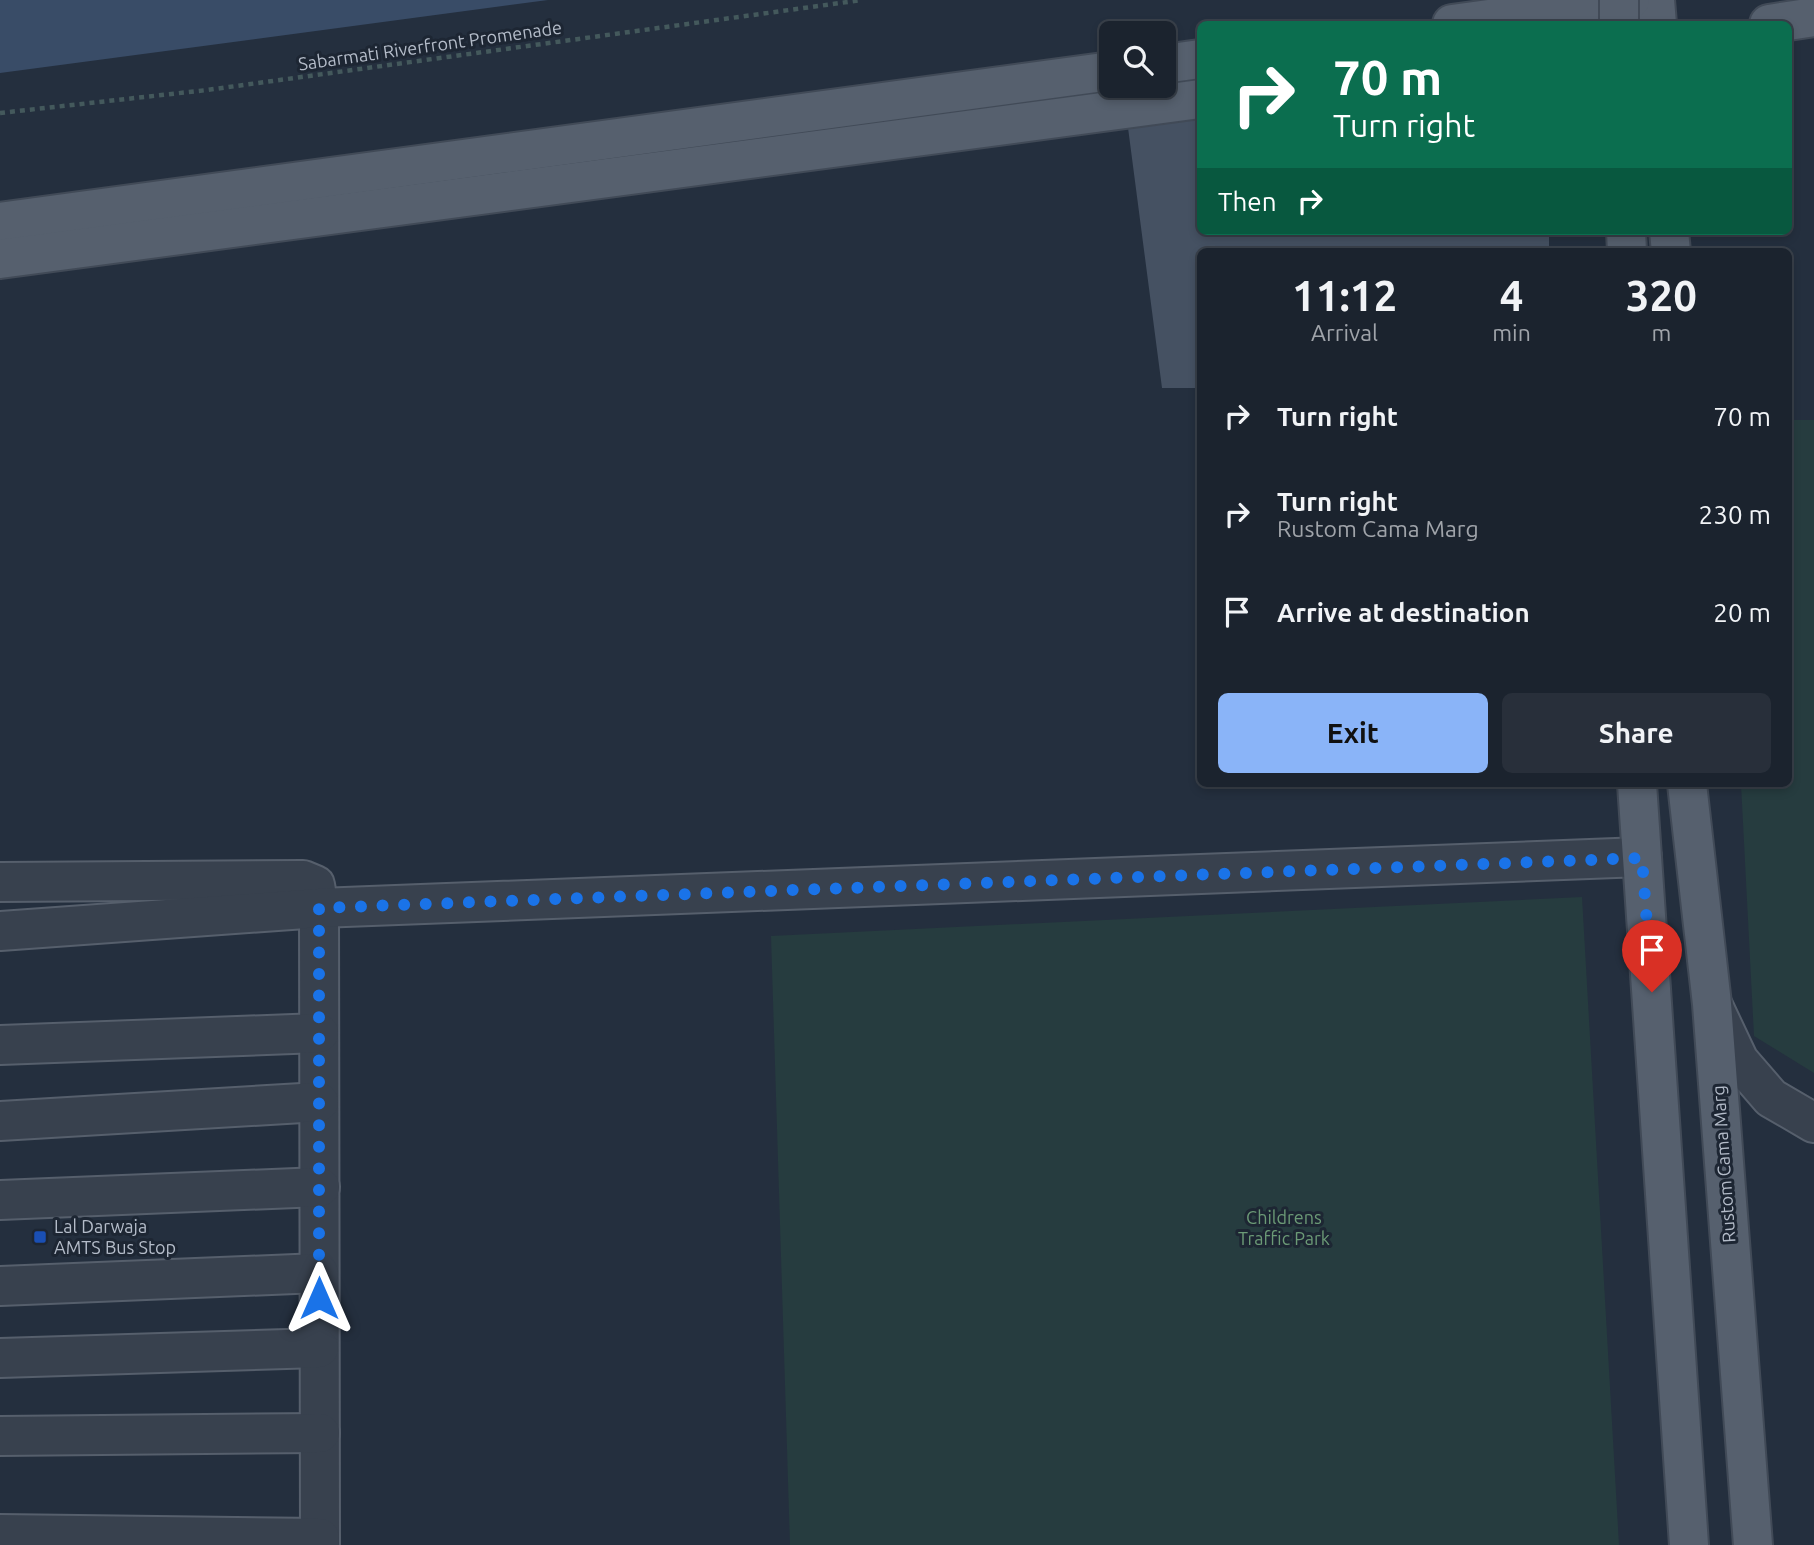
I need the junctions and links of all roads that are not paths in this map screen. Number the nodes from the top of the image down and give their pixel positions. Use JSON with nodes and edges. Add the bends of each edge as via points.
{"nodes":[{"id":1,"x":1619,"y":0,"type":"edge"},
{"id":2,"x":1630,"y":0,"type":"edge"},
{"id":3,"x":1656,"y":0,"type":"edge"},
{"id":4,"x":1814,"y":17,"type":"edge"},
{"id":5,"x":1474,"y":21,"type":"edge"},
{"id":6,"x":1619,"y":21,"type":"edge"},
{"id":7,"x":1657,"y":21,"type":"edge"},
{"id":8,"x":1788,"y":21,"type":"edge"},
{"id":9,"x":1197,"y":59,"type":"edge"},
{"id":10,"x":1176,"y":62,"type":"edge"},
{"id":11,"x":1099,"y":73,"type":"edge"},
{"id":12,"x":1197,"y":99,"type":"edge"},
{"id":13,"x":0,"y":222,"type":"edge"},
{"id":14,"x":0,"y":258,"type":"edge"},
{"id":15,"x":1637,"y":787,"type":"edge"},
{"id":16,"x":1687,"y":787,"type":"edge"},
{"id":17,"x":1642,"y":858,"type":"junction"},
{"id":18,"x":0,"y":882,"type":"edge"},
{"id":19,"x":319,"y":908,"type":"junction"},
{"id":20,"x":0,"y":930,"type":"edge"},
{"id":21,"x":1712,"y":1004,"type":"junction"},
{"id":22,"x":319,"y":1033,"type":"junction"},
{"id":23,"x":0,"y":1045,"type":"edge"},
{"id":24,"x":319,"y":1102,"type":"junction"},
{"id":25,"x":0,"y":1121,"type":"edge"},
{"id":26,"x":1814,"y":1123,"type":"edge"},
{"id":27,"x":320,"y":1187,"type":"junction"},
{"id":28,"x":0,"y":1200,"type":"edge"},
{"id":29,"x":319,"y":1273,"type":"junction"},
{"id":30,"x":0,"y":1286,"type":"edge"},
{"id":31,"x":319,"y":1348,"type":"junction"},
{"id":32,"x":0,"y":1358,"type":"edge"},
{"id":33,"x":320,"y":1433,"type":"junction"},
{"id":34,"x":0,"y":1436,"type":"edge"},
{"id":35,"x":0,"y":1534,"type":"edge"},
{"id":36,"x":320,"y":1542,"type":"edge"},
{"id":37,"x":1689,"y":1545,"type":"edge"},
{"id":38,"x":1754,"y":1545,"type":"edge"}],
"edges":[{"from":1,"to":6,"type":"main road","bridge":true},
{"from":2,"to":5,"type":"main road"},
{"from":3,"to":7,"type":"main road"},
{"from":4,"to":8,"type":"main road"},
{"from":9,"to":10,"type":"main road"},
{"from":11,"to":13,"type":"main road"},
{"from":12,"to":14,"type":"main road"},
{"from":15,"to":17,"type":"main road"},
{"from":16,"to":21,"type":"main road","name":"Rustom Cama Marg"},
{"from":17,"to":19,"type":"street"},
{"from":17,"to":37,"type":"main road"},
{"from":18,"to":19,"type":"street","via":[[303,880],[315,885]]},
{"from":19,"to":20,"type":"street"},
{"from":19,"to":22,"type":"street"},
{"from":21,"to":26,"type":"street","via":[[1739,1062],[1771,1098]]},
{"from":21,"to":38,"type":"main road","name":"Rustom Cama Marg"},
{"from":22,"to":23,"type":"street"},
{"from":22,"to":24,"type":"street"},
{"from":24,"to":25,"type":"street"},
{"from":24,"to":27,"type":"street"},
{"from":27,"to":28,"type":"street"},
{"from":27,"to":29,"type":"street"},
{"from":29,"to":30,"type":"street"},
{"from":29,"to":31,"type":"street"},
{"from":31,"to":32,"type":"street"},
{"from":31,"to":33,"type":"street"},
{"from":33,"to":34,"type":"street"},
{"from":33,"to":36,"type":"street"},
{"from":35,"to":36,"type":"street"}]}
